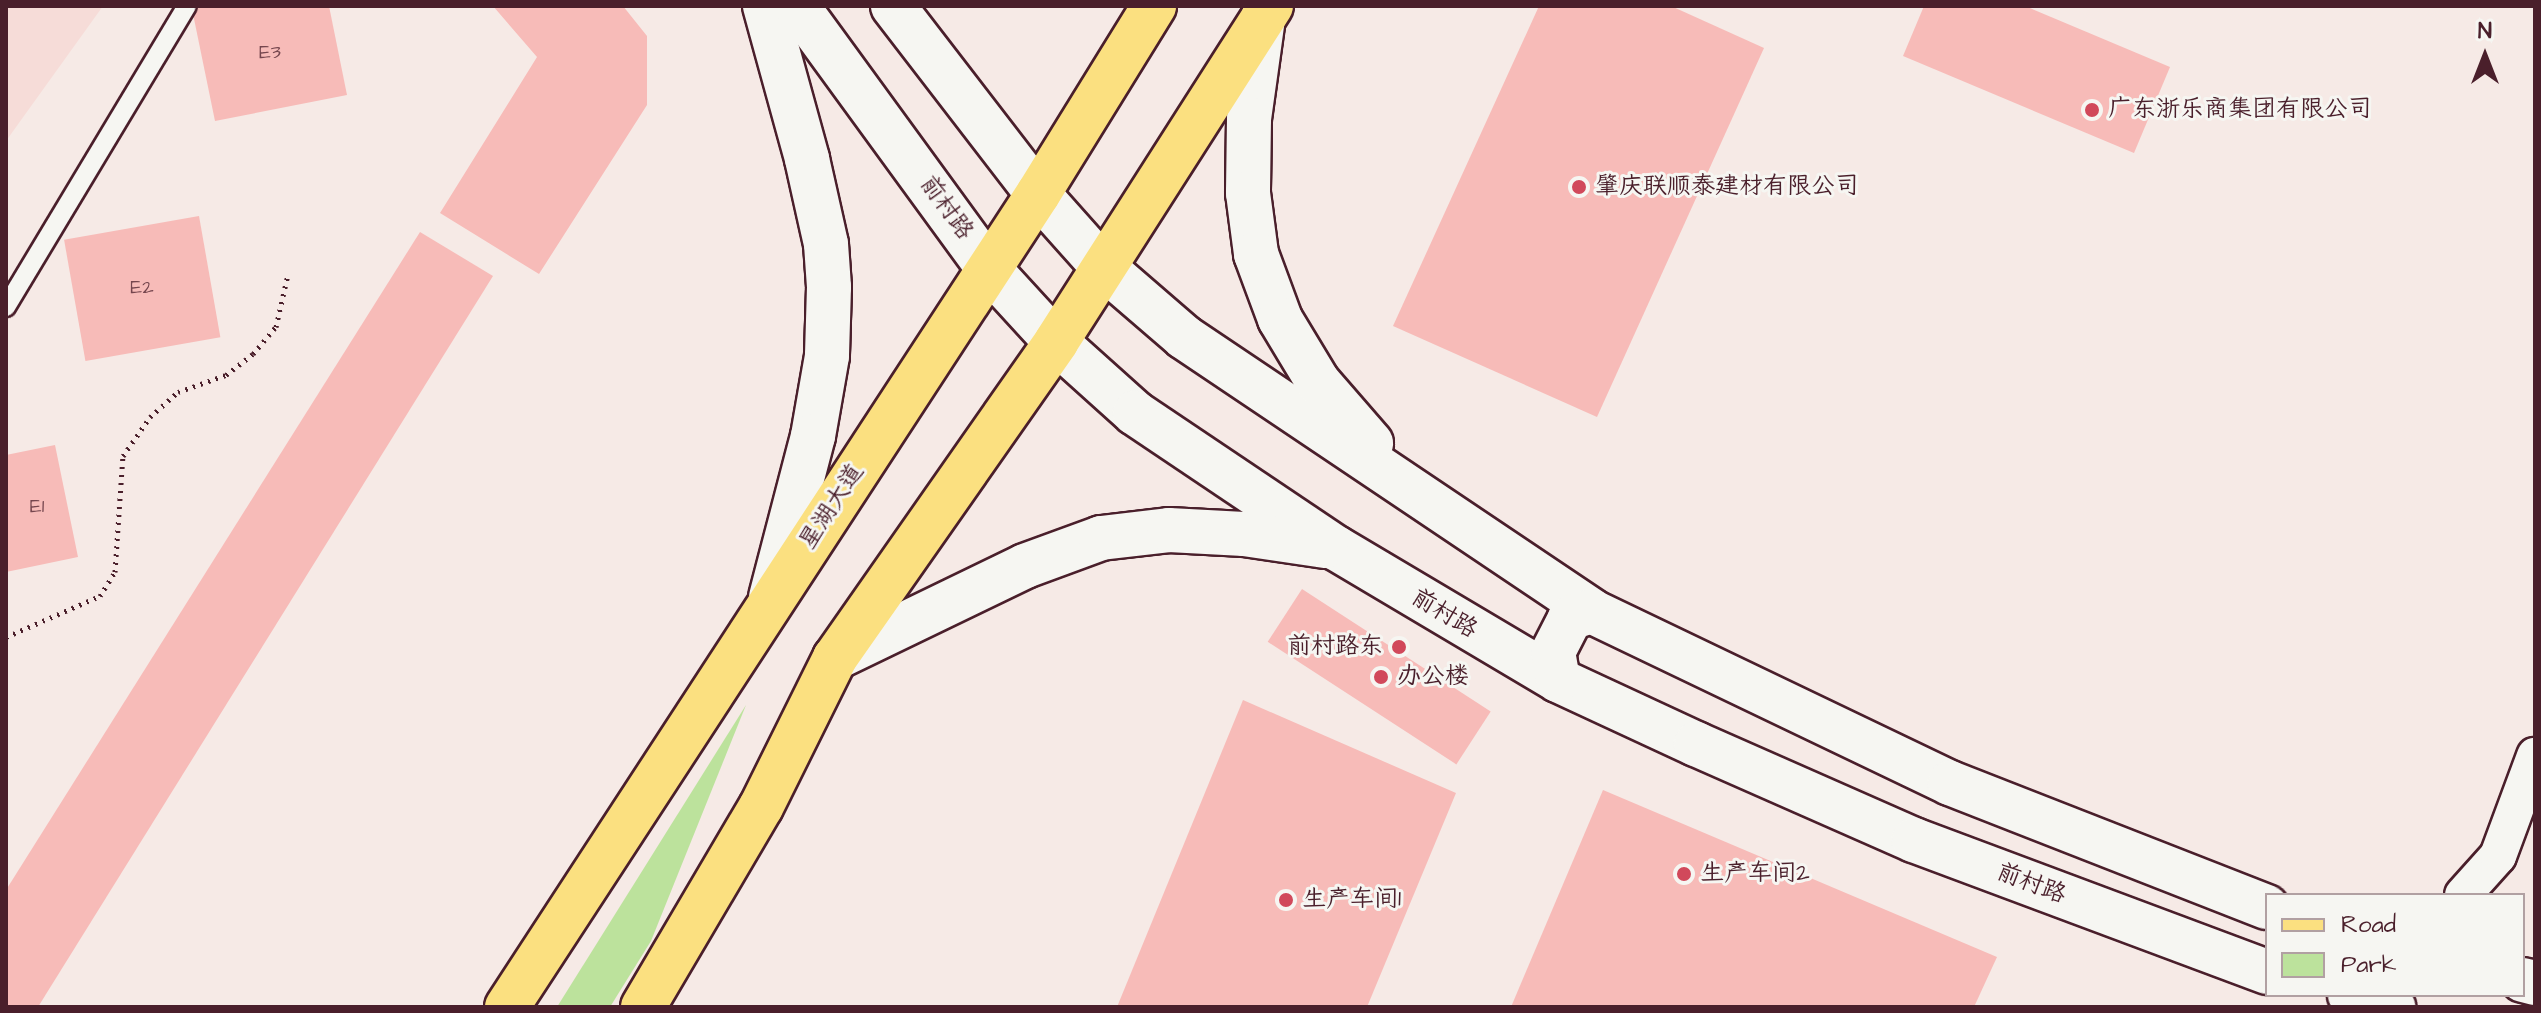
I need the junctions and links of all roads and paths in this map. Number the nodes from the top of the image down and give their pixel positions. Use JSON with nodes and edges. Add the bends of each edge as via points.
{"nodes":[{"id":1,"x":187,"y":6,"type":"edge"},
{"id":2,"x":765,"y":6,"type":"edge"},
{"id":3,"x":797,"y":6,"type":"edge"},
{"id":4,"x":893,"y":6,"type":"edge"},
{"id":5,"x":1154,"y":6,"type":"edge"},
{"id":6,"x":1267,"y":12,"type":"edge"},
{"id":7,"x":1038,"y":194,"type":"junction"},
{"id":8,"x":1103,"y":267,"type":"junction"},
{"id":9,"x":989,"y":269,"type":"junction"},
{"id":10,"x":288,"y":274,"type":"dead end"},
{"id":11,"x":6,"y":307,"type":"edge"},
{"id":12,"x":1056,"y":342,"type":"junction"},
{"id":13,"x":1412,"y":489,"type":"junction"},
{"id":14,"x":1336,"y":548,"type":"junction"},
{"id":15,"x":769,"y":602,"type":"junction"},
{"id":16,"x":1591,"y":611,"type":"junction"},
{"id":17,"x":6,"y":637,"type":"edge"},
{"id":18,"x":835,"y":658,"type":"junction"},
{"id":19,"x":1558,"y":680,"type":"junction"},
{"id":20,"x":2535,"y":756,"type":"edge"},
{"id":21,"x":2465,"y":893,"type":"edge"},
{"id":22,"x":2265,"y":906,"type":"edge"},
{"id":23,"x":2265,"y":971,"type":"edge"},
{"id":24,"x":507,"y":1007,"type":"edge"},
{"id":25,"x":643,"y":1007,"type":"edge"}],
"edges":[{"from":1,"to":11,"type":"lane"},
{"from":2,"to":15,"type":"main road","via":[[807,159],[826,244],[829,287],[827,356],[813,436]]},
{"from":3,"to":9,"type":"main road","name":"前村路"},
{"from":4,"to":7,"type":"main road"},
{"from":5,"to":7,"type":"main road","name":"星湖大道"},
{"from":6,"to":8,"type":"main road"},
{"from":6,"to":13,"type":"main road","via":[[1249,119],[1248,193],[1256,254],[1280,319],[1318,382]]},
{"from":7,"to":8,"type":"main road"},
{"from":7,"to":9,"type":"main road","name":"星湖大道"},
{"from":8,"to":12,"type":"main road"},
{"from":8,"to":13,"type":"main road","via":[[1184,337]]},
{"from":9,"to":12,"type":"main road","name":"前村路"},
{"from":9,"to":15,"type":"main road","name":"星湖大道"},
{"from":10,"to":17,"type":"path","via":[[276,327],[253,354],[226,375],[178,392],[150,417],[123,456],[115,572],[100,596]]},
{"from":12,"to":14,"type":"main road","name":"前村路","via":[[1135,413]]},
{"from":12,"to":18,"type":"main road"},
{"from":13,"to":16,"type":"main road"},
{"from":14,"to":18,"type":"main road","via":[[1184,531],[1101,538],[1025,566]]},
{"from":14,"to":19,"type":"main road","name":"前村路"},
{"from":15,"to":24,"type":"main road","name":"星湖大道"},
{"from":16,"to":19,"type":"main road","via":[[1570,618],[1553,652]]},
{"from":16,"to":22,"type":"main road","via":[[1950,783]]},
{"from":18,"to":25,"type":"main road","via":[[761,807]]},
{"from":19,"to":23,"type":"main road","name":"前村路","via":[[1914,840]]},
{"from":20,"to":21,"type":"street","via":[[2498,856]]}]}
